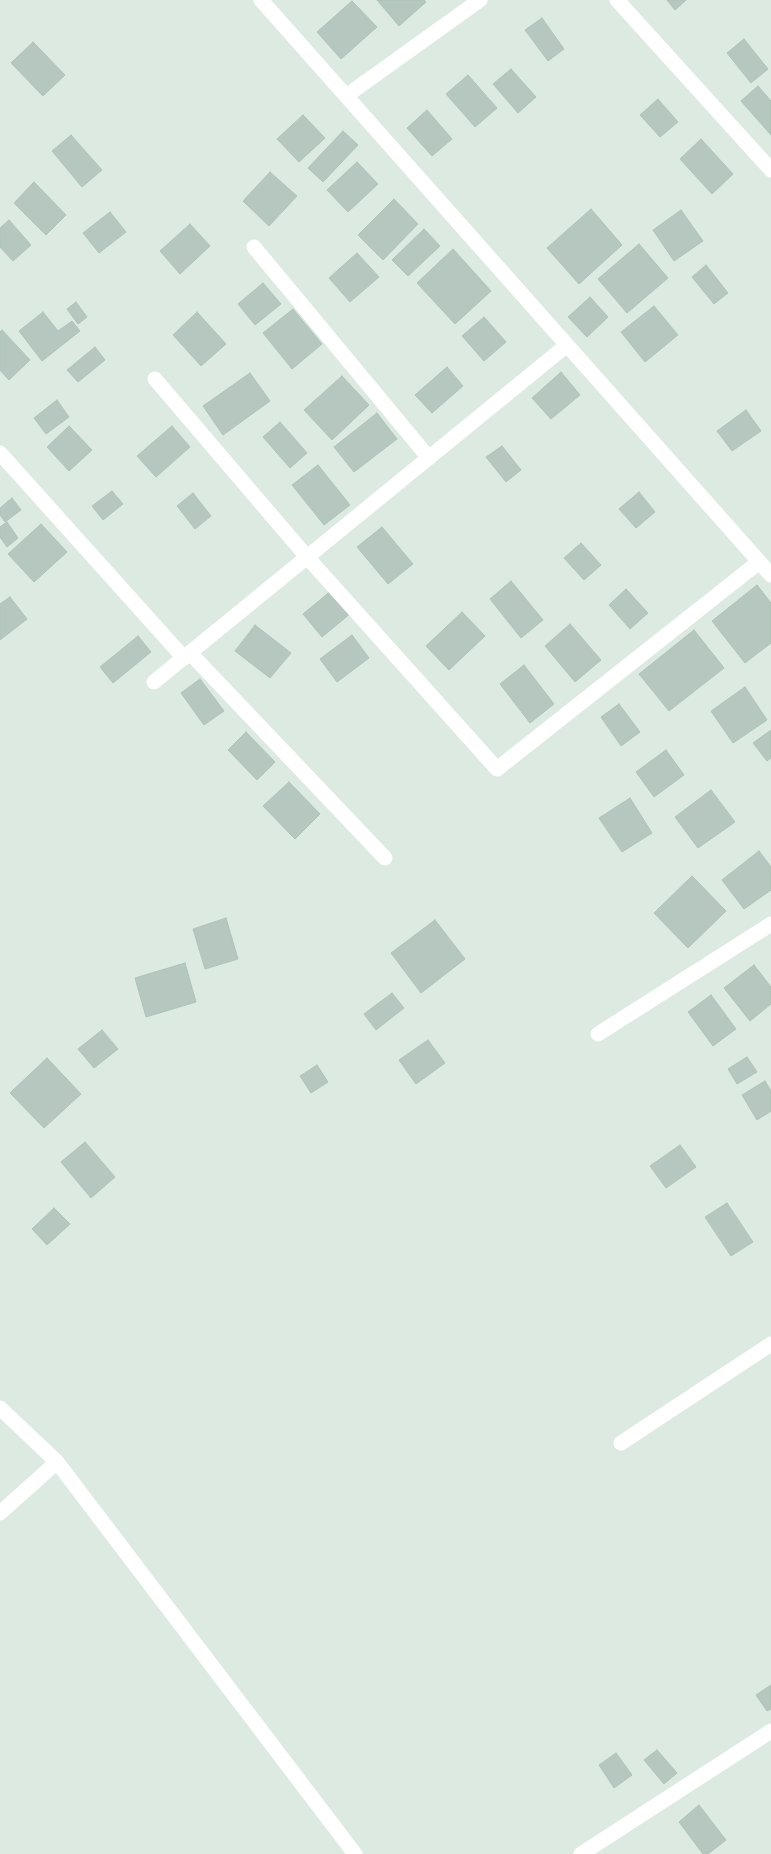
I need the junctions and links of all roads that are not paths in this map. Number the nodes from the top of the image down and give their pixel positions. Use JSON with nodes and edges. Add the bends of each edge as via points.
{"nodes":[{"id":1,"x":261,"y":0,"type":"edge"},
{"id":2,"x":480,"y":0,"type":"edge"},
{"id":3,"x":617,"y":0,"type":"edge"},
{"id":4,"x":346,"y":96,"type":"junction"},
{"id":5,"x":771,"y":170,"type":"edge"},
{"id":6,"x":254,"y":247,"type":"dead end"},
{"id":7,"x":567,"y":345,"type":"junction"},
{"id":8,"x":155,"y":378,"type":"dead end"},
{"id":9,"x":0,"y":453,"type":"edge"},
{"id":10,"x":429,"y":458,"type":"junction"},
{"id":11,"x":308,"y":557,"type":"junction"},
{"id":12,"x":760,"y":562,"type":"junction"},
{"id":13,"x":771,"y":575,"type":"edge"},
{"id":14,"x":187,"y":655,"type":"junction"},
{"id":15,"x":154,"y":682,"type":"dead end"},
{"id":16,"x":385,"y":858,"type":"dead end"},
{"id":17,"x":771,"y":924,"type":"edge"},
{"id":18,"x":598,"y":1034,"type":"dead end"},
{"id":19,"x":771,"y":1344,"type":"edge"},
{"id":20,"x":0,"y":1408,"type":"edge"},
{"id":21,"x":621,"y":1443,"type":"dead end"},
{"id":22,"x":57,"y":1462,"type":"junction"},
{"id":23,"x":0,"y":1513,"type":"edge"},
{"id":24,"x":771,"y":1731,"type":"edge"},
{"id":25,"x":355,"y":1854,"type":"edge"},
{"id":26,"x":581,"y":1854,"type":"edge"}],
"edges":[{"from":1,"to":4,"type":"street"},
{"from":2,"to":4,"type":"street"},
{"from":3,"to":5,"type":"street"},
{"from":4,"to":7,"type":"street"},
{"from":6,"to":10,"type":"street"},
{"from":7,"to":10,"type":"street"},
{"from":7,"to":12,"type":"street"},
{"from":8,"to":11,"type":"street"},
{"from":9,"to":14,"type":"street"},
{"from":10,"to":11,"type":"street"},
{"from":11,"to":12,"type":"street","via":[[497,769]]},
{"from":11,"to":14,"type":"street"},
{"from":12,"to":13,"type":"street"},
{"from":14,"to":15,"type":"street"},
{"from":14,"to":16,"type":"street"},
{"from":17,"to":18,"type":"street"},
{"from":19,"to":21,"type":"street"},
{"from":20,"to":22,"type":"street"},
{"from":22,"to":23,"type":"street"},
{"from":22,"to":25,"type":"street"},
{"from":24,"to":26,"type":"street"}]}
